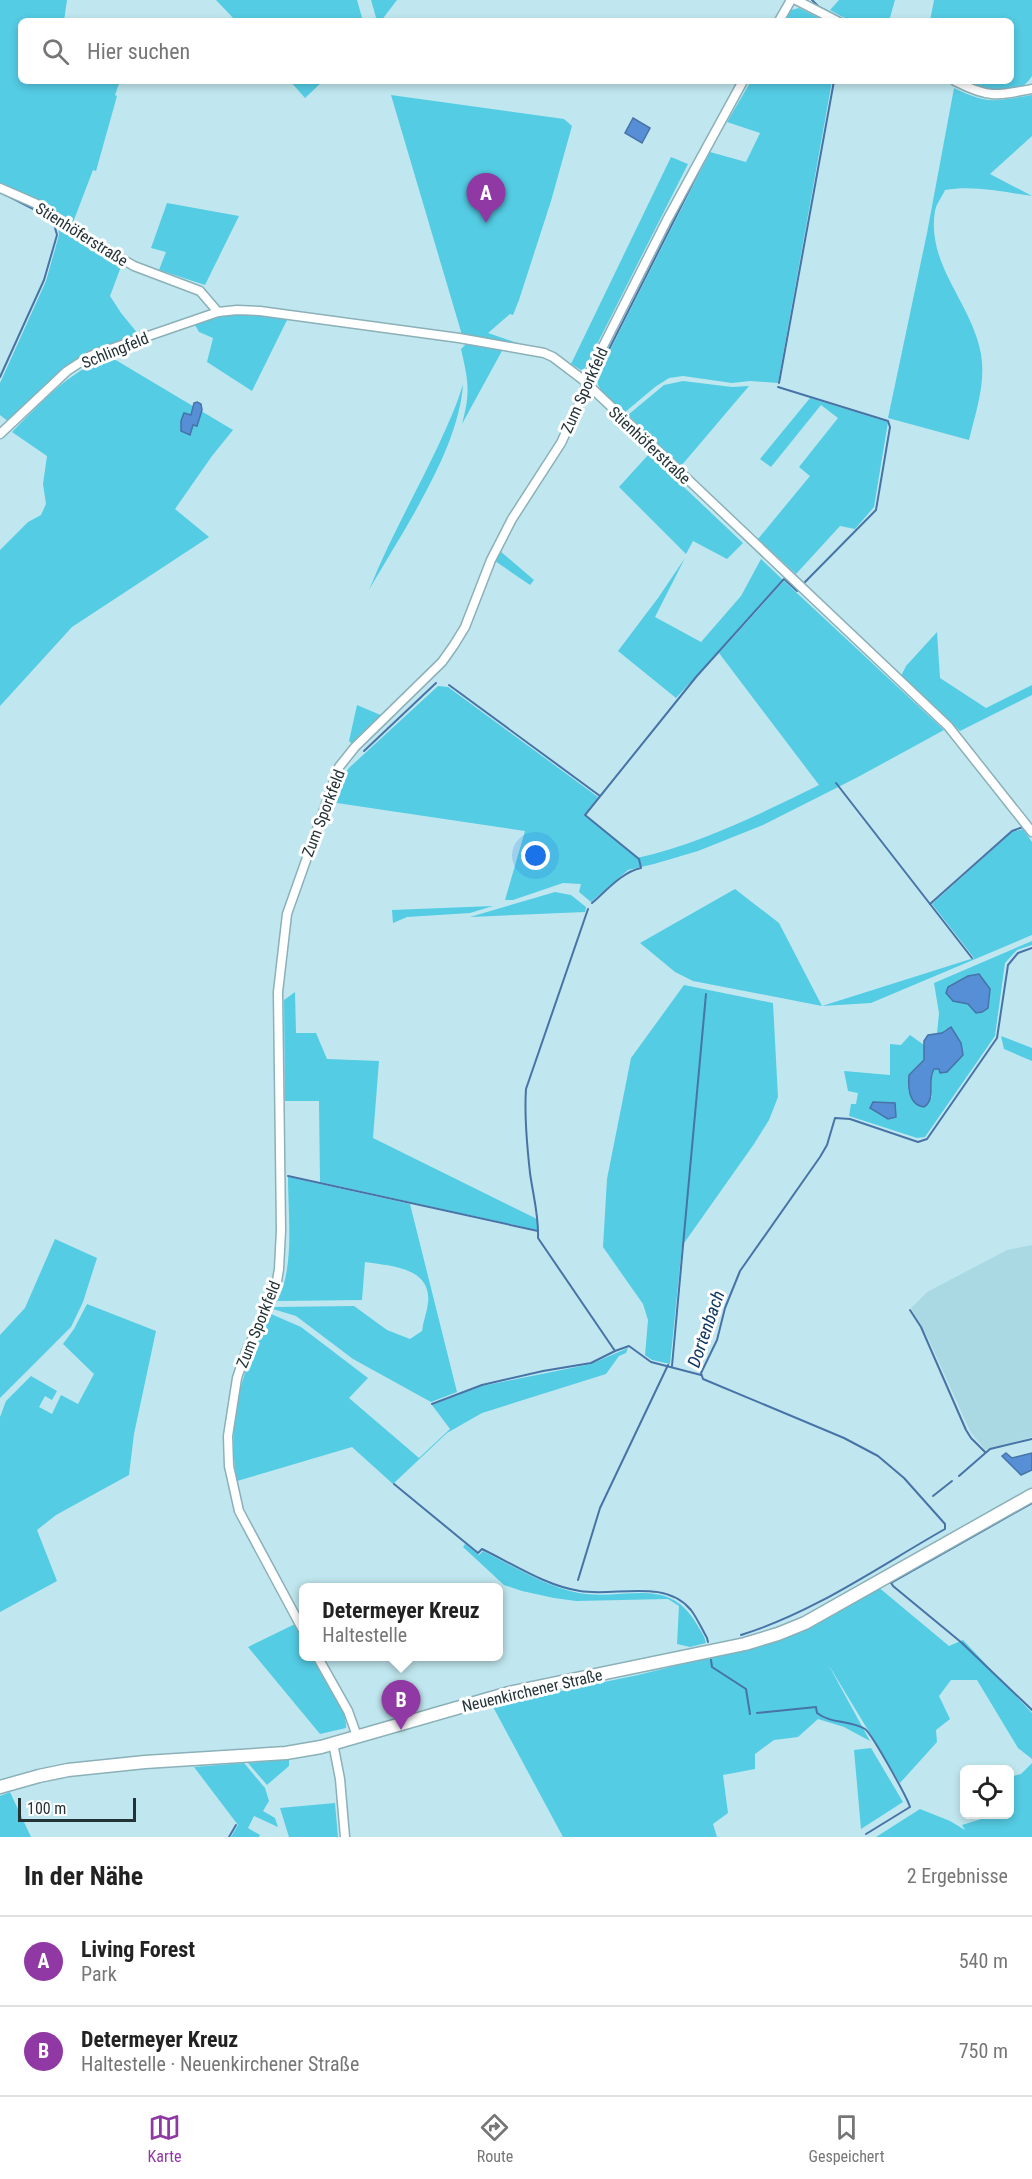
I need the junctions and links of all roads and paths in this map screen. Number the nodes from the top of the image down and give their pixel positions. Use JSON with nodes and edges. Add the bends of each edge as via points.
{"nodes":[{"id":1,"x":791,"y":0,"type":"edge"},
{"id":2,"x":796,"y":0,"type":"edge"},
{"id":3,"x":781,"y":18,"type":"edge"},
{"id":4,"x":831,"y":18,"type":"edge"},
{"id":5,"x":741,"y":84,"type":"edge"},
{"id":6,"x":960,"y":84,"type":"edge"},
{"id":7,"x":1032,"y":89,"type":"edge"},
{"id":8,"x":0,"y":188,"type":"edge"},
{"id":9,"x":218,"y":312,"type":"junction"},
{"id":10,"x":587,"y":385,"type":"junction"},
{"id":11,"x":0,"y":434,"type":"edge"},
{"id":12,"x":1032,"y":832,"type":"edge"},
{"id":13,"x":1032,"y":1495,"type":"edge"},
{"id":14,"x":299,"y":1624,"type":"edge"},
{"id":15,"x":320,"y":1661,"type":"edge"},
{"id":16,"x":357,"y":1737,"type":"junction"},
{"id":17,"x":333,"y":1743,"type":"junction"},
{"id":18,"x":0,"y":1787,"type":"edge"},
{"id":19,"x":345,"y":1837,"type":"edge"}],
"edges":[{"from":1,"to":3,"type":"street"},
{"from":2,"to":4,"type":"street"},
{"from":5,"to":10,"type":"street","name":"Zum Sporkfeld","via":[[667,220]]},
{"from":6,"to":7,"type":"street","via":[[990,95]]},
{"from":8,"to":9,"type":"street","name":"Stienhöferstraße","via":[[39,205],[134,266],[200,291]]},
{"from":9,"to":10,"type":"street","name":"Stienhöferstraße","via":[[260,310],[526,349],[553,357]]},
{"from":9,"to":11,"type":"street","name":"Schlingfeld","via":[[90,356],[67,370]]},
{"from":10,"to":12,"type":"street","name":"Stienhöferstraße","via":[[948,726]]},
{"from":10,"to":14,"type":"street","name":"Zum Sporkfeld","via":[[561,443],[497,548],[454,645],[339,767],[287,914],[278,992],[279,1269],[273,1296],[237,1378],[228,1447],[239,1511]]},
{"from":13,"to":16,"type":"street","name":"Neuenkirchener Straße","via":[[805,1623],[778,1634],[683,1658],[509,1693]]},
{"from":15,"to":16,"type":"street","via":[[348,1711]]},
{"from":16,"to":17,"type":"street","name":"Neuenkirchener Straße"},
{"from":17,"to":18,"type":"street","name":"Neuenkirchener Straße","via":[[286,1754],[68,1770]]},
{"from":17,"to":19,"type":"street"}]}
